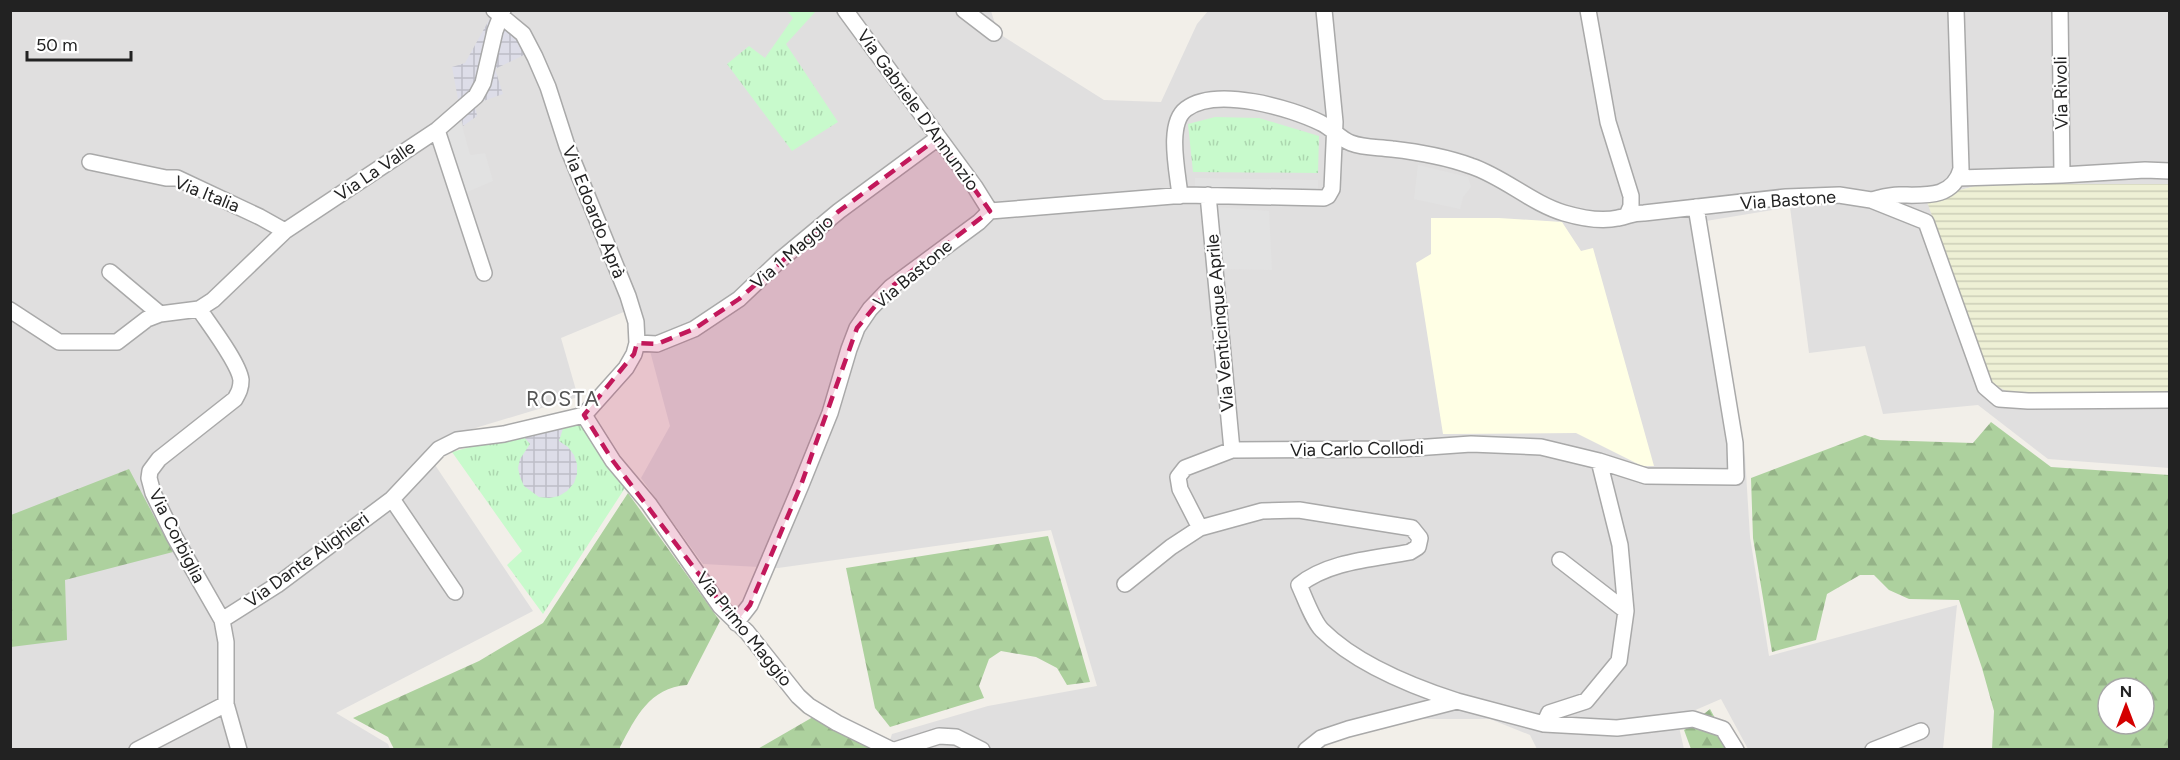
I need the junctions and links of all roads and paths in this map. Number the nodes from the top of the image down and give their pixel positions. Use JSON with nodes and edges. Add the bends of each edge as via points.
{"nodes":[{"id":1,"x":845,"y":10,"type":"edge"},
{"id":2,"x":964,"y":10,"type":"edge"},
{"id":3,"x":1324,"y":10,"type":"edge"},
{"id":4,"x":1588,"y":10,"type":"edge"},
{"id":5,"x":1956,"y":10,"type":"edge"},
{"id":6,"x":2060,"y":10,"type":"edge"},
{"id":7,"x":499,"y":12,"type":"edge"},
{"id":8,"x":994,"y":33,"type":"dead end"},
{"id":9,"x":437,"y":130,"type":"junction"},
{"id":10,"x":1336,"y":133,"type":"junction"},
{"id":11,"x":938,"y":138,"type":"junction"},
{"id":12,"x":90,"y":162,"type":"dead end"},
{"id":13,"x":2169,"y":171,"type":"edge"},
{"id":14,"x":2062,"y":175,"type":"junction"},
{"id":15,"x":1959,"y":178,"type":"junction"},
{"id":16,"x":1208,"y":195,"type":"junction"},
{"id":17,"x":1180,"y":196,"type":"junction"},
{"id":18,"x":1870,"y":200,"type":"junction"},
{"id":19,"x":1696,"y":207,"type":"junction"},
{"id":20,"x":990,"y":211,"type":"junction"},
{"id":21,"x":1628,"y":213,"type":"junction"},
{"id":22,"x":285,"y":231,"type":"junction"},
{"id":23,"x":110,"y":272,"type":"dead end"},
{"id":24,"x":484,"y":273,"type":"dead end"},
{"id":25,"x":199,"y":309,"type":"junction"},
{"id":26,"x":10,"y":310,"type":"edge"},
{"id":27,"x":160,"y":314,"type":"junction"},
{"id":28,"x":637,"y":343,"type":"junction"},
{"id":29,"x":2169,"y":400,"type":"edge"},
{"id":30,"x":584,"y":415,"type":"junction"},
{"id":31,"x":1232,"y":450,"type":"junction"},
{"id":32,"x":1599,"y":460,"type":"junction"},
{"id":33,"x":392,"y":499,"type":"junction"},
{"id":34,"x":1200,"y":528,"type":"junction"},
{"id":35,"x":1560,"y":560,"type":"dead end"},
{"id":36,"x":1125,"y":584,"type":"dead end"},
{"id":37,"x":455,"y":592,"type":"dead end"},
{"id":38,"x":1626,"y":611,"type":"junction"},
{"id":39,"x":222,"y":620,"type":"junction"},
{"id":40,"x":736,"y":623,"type":"junction"},
{"id":41,"x":1457,"y":701,"type":"junction"},
{"id":42,"x":226,"y":704,"type":"junction"},
{"id":43,"x":1544,"y":724,"type":"junction"},
{"id":44,"x":1921,"y":731,"type":"dead end"},
{"id":45,"x":137,"y":750,"type":"edge"},
{"id":46,"x":239,"y":750,"type":"edge"},
{"id":47,"x":894,"y":750,"type":"edge"},
{"id":48,"x":982,"y":750,"type":"edge"},
{"id":49,"x":1306,"y":750,"type":"edge"},
{"id":50,"x":1736,"y":750,"type":"edge"},
{"id":51,"x":1873,"y":750,"type":"edge"}],
"edges":[{"from":1,"to":11,"type":"street","name":"Via Gabriele D'Annunzio"},
{"from":2,"to":8,"type":"street"},
{"from":3,"to":10,"type":"street"},
{"from":4,"to":21,"type":"street","via":[[1608,122],[1631,196]]},
{"from":5,"to":15,"type":"street"},
{"from":6,"to":14,"type":"street","name":"Via Rivoli"},
{"from":7,"to":9,"type":"street","via":[[483,83],[476,96]]},
{"from":7,"to":28,"type":"street","name":"Via Edoardo Aprà","via":[[523,34],[548,87],[567,146],[628,296]]},
{"from":9,"to":22,"type":"street","name":"Via La Valle"},
{"from":9,"to":24,"type":"street","name":"Via La Valle"},
{"from":10,"to":16,"type":"street","via":[[1332,189],[1324,198]]},
{"from":10,"to":17,"type":"street","name":"Via Bastone","via":[[1304,116],[1261,104],[1225,99],[1197,103],[1180,114],[1176,123]]},
{"from":10,"to":21,"type":"street","name":"Via Bastone","via":[[1362,146],[1418,152],[1473,166],[1562,213],[1601,219]]},
{"from":11,"to":20,"type":"street","name":"Via Gabriele D'Annunzio"},
{"from":11,"to":28,"type":"street","name":"Via 1 Maggio","via":[[831,218],[739,299],[694,329],[657,344]]},
{"from":12,"to":22,"type":"street","name":"Via Italia","via":[[177,178]]},
{"from":13,"to":14,"type":"street"},
{"from":14,"to":15,"type":"street"},
{"from":15,"to":18,"type":"street","via":[[1947,190],[1935,193]]},
{"from":16,"to":17,"type":"street"},
{"from":16,"to":31,"type":"street","name":"Via Venticinque Aprile"},
{"from":17,"to":20,"type":"street"},
{"from":18,"to":19,"type":"street","name":"Via Bastone","via":[[1815,195]]},
{"from":18,"to":29,"type":"street","name":"Via Bastone","via":[[1926,222],[1985,387],[1999,399]]},
{"from":19,"to":21,"type":"street","name":"Via Bastone"},
{"from":19,"to":32,"type":"street","name":"Via Carlo Collodi","via":[[1735,443],[1736,477],[1646,476]]},
{"from":20,"to":40,"type":"street","name":"Via Bastone","via":[[891,287],[857,328],[805,475],[750,605]]},
{"from":22,"to":25,"type":"street","name":"Via La Valle"},
{"from":23,"to":27,"type":"street"},
{"from":25,"to":27,"type":"street"},
{"from":25,"to":39,"type":"street","name":"Via Corbiglia","via":[[237,368],[240,390],[235,399],[159,459],[149,478],[174,536]]},
{"from":26,"to":27,"type":"street","via":[[59,342],[117,342]]},
{"from":28,"to":30,"type":"street","via":[[626,368]]},
{"from":30,"to":33,"type":"street","name":"Via Dante Alighieri","via":[[504,434],[456,440],[439,449]]},
{"from":30,"to":40,"type":"street","name":"Via Primo Maggio"},
{"from":31,"to":32,"type":"street","name":"Via Carlo Collodi","via":[[1400,449],[1471,444],[1541,447]]},
{"from":31,"to":34,"type":"street","name":"Via Carlo Collodi","via":[[1185,468],[1178,477]]},
{"from":32,"to":38,"type":"street","via":[[1620,545]]},
{"from":33,"to":37,"type":"street"},
{"from":33,"to":39,"type":"street","name":"Via Dante Alighieri","via":[[277,585]]},
{"from":34,"to":36,"type":"street"},
{"from":34,"to":41,"type":"street","via":[[1262,511],[1299,510],[1412,528],[1420,538],[1418,547],[1410,552],[1348,563],[1310,576],[1299,585],[1321,629],[1360,658],[1419,688]]},
{"from":35,"to":38,"type":"street"},
{"from":38,"to":43,"type":"street","via":[[1618,661],[1586,701],[1549,713]]},
{"from":39,"to":42,"type":"street","name":"Via Corbiglia"},
{"from":40,"to":47,"type":"street","name":"Via Primo Maggio","via":[[809,705]]},
{"from":41,"to":43,"type":"street"},
{"from":41,"to":49,"type":"street","via":[[1348,729],[1321,738]]},
{"from":42,"to":45,"type":"street"},
{"from":42,"to":46,"type":"street","name":"Via Corbiglia"},
{"from":43,"to":50,"type":"street","via":[[1617,728],[1693,719],[1723,729]]},
{"from":44,"to":51,"type":"street"},
{"from":47,"to":48,"type":"street","via":[[939,736],[956,737]]}]}
